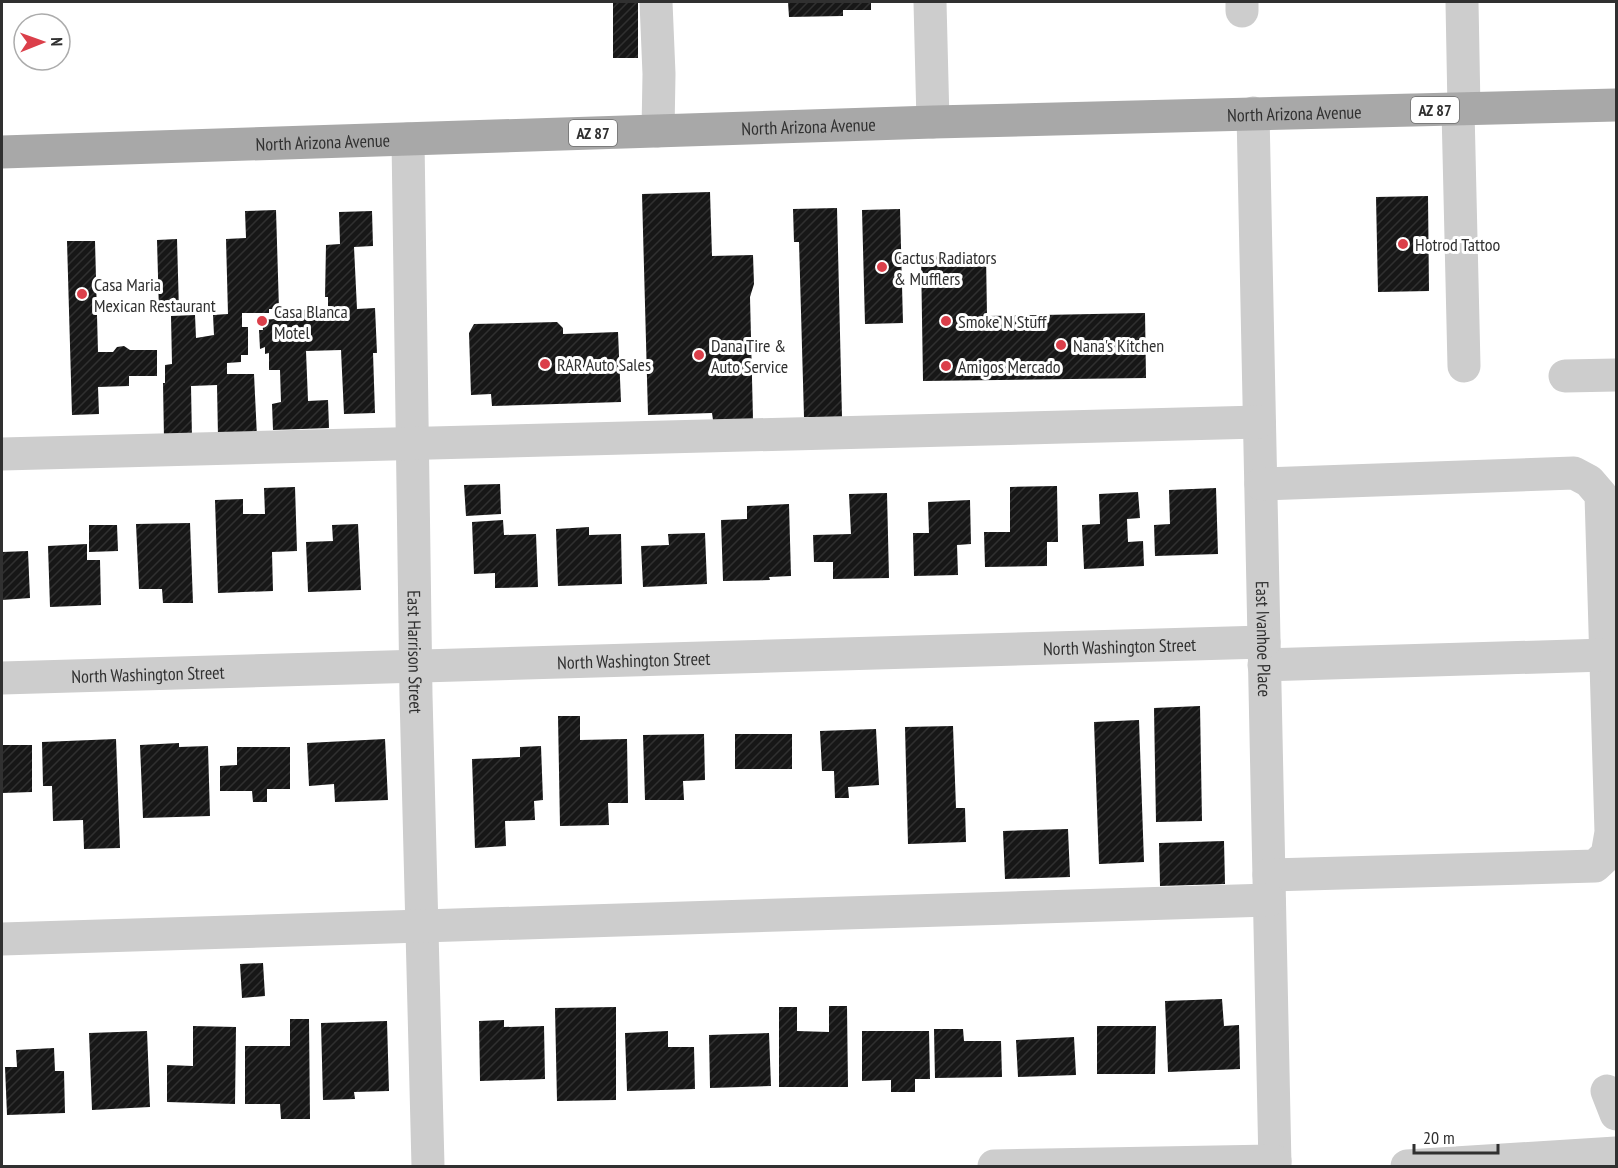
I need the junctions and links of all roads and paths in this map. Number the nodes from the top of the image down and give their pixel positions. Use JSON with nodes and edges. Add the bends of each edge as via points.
{"nodes":[{"id":1,"x":656,"y":2,"type":"edge"},
{"id":2,"x":930,"y":2,"type":"edge"},
{"id":3,"x":1462,"y":2,"type":"edge"},
{"id":4,"x":1617,"y":105,"type":"edge"},
{"id":5,"x":1461,"y":110,"type":"junction"},
{"id":6,"x":1253,"y":113,"type":"junction"},
{"id":7,"x":933,"y":122,"type":"junction"},
{"id":8,"x":658,"y":131,"type":"junction"},
{"id":9,"x":408,"y":138,"type":"junction"},
{"id":10,"x":2,"y":152,"type":"edge"},
{"id":11,"x":1464,"y":366,"type":"dead end"},
{"id":12,"x":1617,"y":375,"type":"edge"},
{"id":13,"x":1564,"y":376,"type":"dead end"},
{"id":14,"x":1259,"y":422,"type":"junction"},
{"id":15,"x":412,"y":444,"type":"junction"},
{"id":16,"x":2,"y":454,"type":"edge"},
{"id":17,"x":1261,"y":484,"type":"junction"},
{"id":18,"x":1264,"y":654,"type":"junction"},
{"id":19,"x":1606,"y":655,"type":"junction"},
{"id":20,"x":416,"y":666,"type":"junction"},
{"id":21,"x":2,"y":678,"type":"edge"},
{"id":22,"x":1269,"y":887,"type":"junction"},
{"id":23,"x":422,"y":926,"type":"junction"},
{"id":24,"x":2,"y":939,"type":"edge"},
{"id":25,"x":1617,"y":1153,"type":"edge"},
{"id":26,"x":1275,"y":1164,"type":"edge"},
{"id":27,"x":428,"y":1167,"type":"edge"},
{"id":28,"x":994,"y":1167,"type":"edge"},
{"id":29,"x":1407,"y":1167,"type":"edge"}],
"edges":[{"from":1,"to":8,"type":"street"},
{"from":2,"to":7,"type":"street"},
{"from":3,"to":5,"type":"street"},
{"from":4,"to":5,"type":"main road","name":"North Arizona Avenue","number":"AZ 87"},
{"from":5,"to":6,"type":"main road","name":"North Arizona Avenue","number":"AZ 87"},
{"from":5,"to":11,"type":"street"},
{"from":6,"to":7,"type":"main road","name":"North Arizona Avenue","number":"AZ 87"},
{"from":6,"to":14,"type":"street","name":"East Ivanhoe Place"},
{"from":7,"to":8,"type":"main road","name":"North Arizona Avenue","number":"AZ 87"},
{"from":8,"to":9,"type":"main road","name":"North Arizona Avenue","number":"AZ 87"},
{"from":9,"to":10,"type":"main road","name":"North Arizona Avenue","number":"AZ 87"},
{"from":9,"to":15,"type":"street","name":"East Harrison Street"},
{"from":12,"to":13,"type":"street"},
{"from":14,"to":15,"type":"street"},
{"from":14,"to":17,"type":"street","name":"East Ivanhoe Place"},
{"from":15,"to":16,"type":"street"},
{"from":15,"to":20,"type":"street","name":"East Harrison Street"},
{"from":17,"to":18,"type":"street","name":"East Ivanhoe Place"},
{"from":17,"to":19,"type":"street","via":[[1574,473],[1589,481],[1601,495]]},
{"from":18,"to":19,"type":"street","name":"North Washington Street"},
{"from":18,"to":20,"type":"street","name":"North Washington Street"},
{"from":18,"to":22,"type":"street","name":"East Ivanhoe Place"},
{"from":19,"to":22,"type":"street","via":[[1611,832],[1608,855],[1595,866]]},
{"from":20,"to":21,"type":"street","name":"North Washington Street"},
{"from":20,"to":23,"type":"street","name":"East Harrison Street"},
{"from":22,"to":23,"type":"street"},
{"from":22,"to":26,"type":"street","name":"East Ivanhoe Place"},
{"from":23,"to":24,"type":"street"},
{"from":23,"to":27,"type":"street","name":"East Harrison Street"},
{"from":25,"to":29,"type":"street"},
{"from":26,"to":28,"type":"street"}]}
